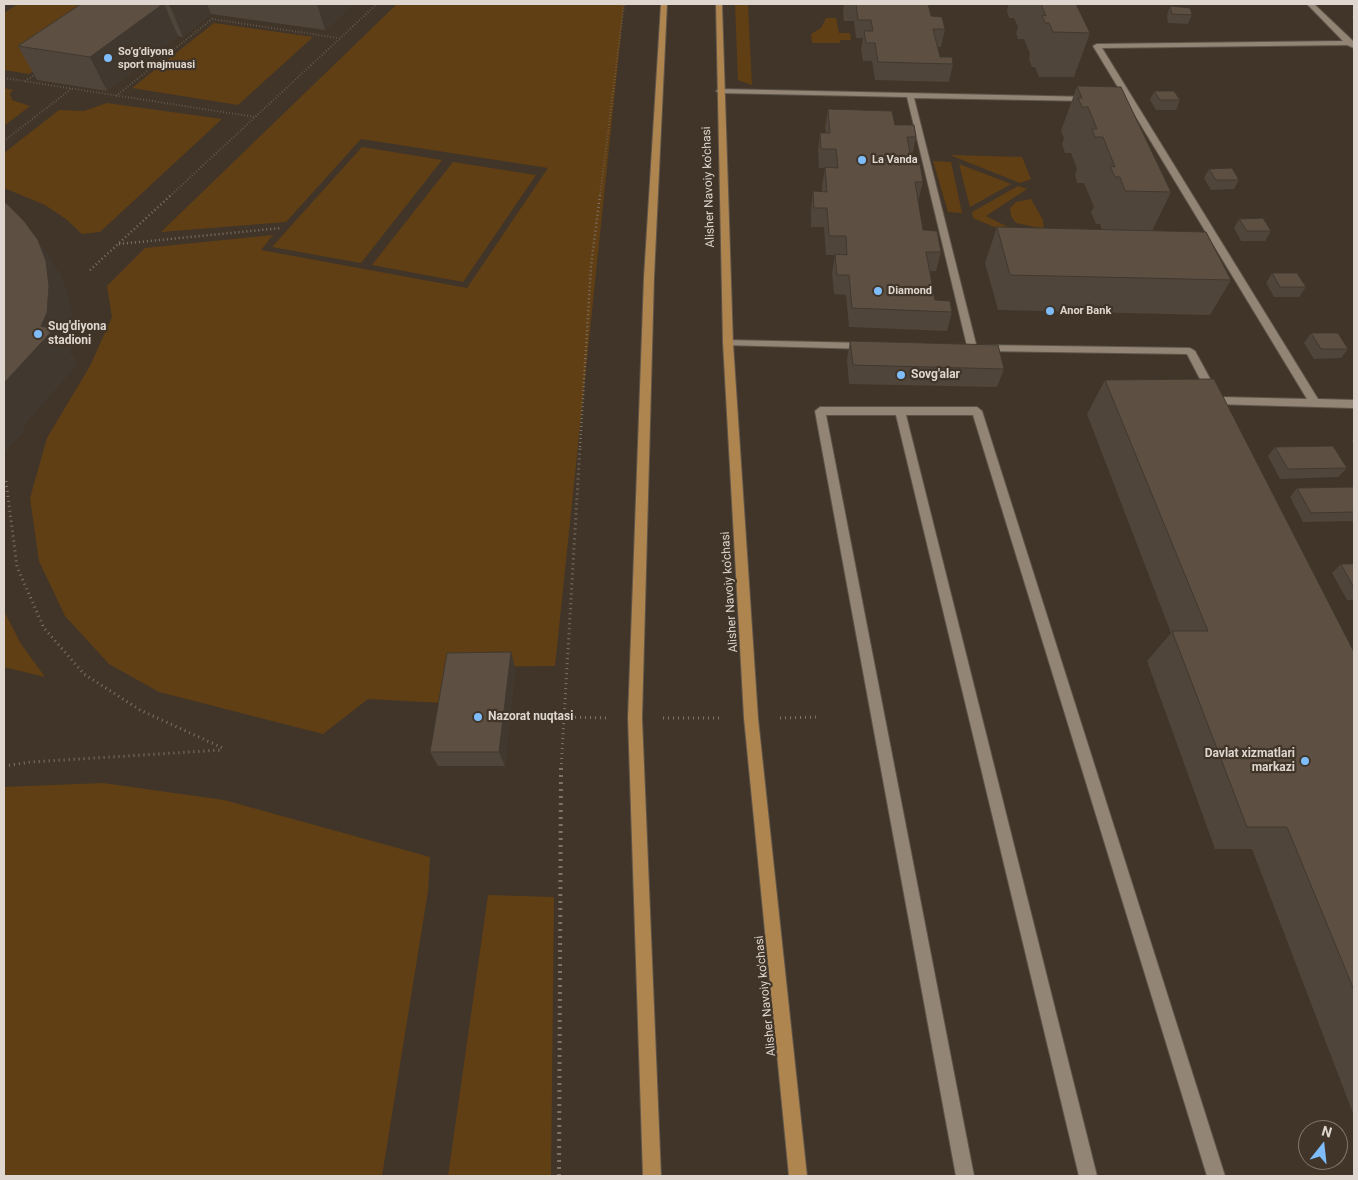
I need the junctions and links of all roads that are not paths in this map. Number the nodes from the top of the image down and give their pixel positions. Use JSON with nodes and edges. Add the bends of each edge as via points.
{"nodes":[{"id":1,"x":664,"y":4,"type":"edge"},
{"id":2,"x":719,"y":4,"type":"edge"},
{"id":3,"x":1310,"y":4,"type":"edge"},
{"id":4,"x":1352,"y":45,"type":"edge"},
{"id":5,"x":720,"y":90,"type":"junction"},
{"id":6,"x":910,"y":95,"type":"junction"},
{"id":7,"x":1099,"y":99,"type":"edge"},
{"id":8,"x":1119,"y":99,"type":"edge"},
{"id":9,"x":1128,"y":100,"type":"junction"},
{"id":10,"x":728,"y":343,"type":"junction"},
{"id":11,"x":876,"y":346,"type":"edge"},
{"id":12,"x":1315,"y":403,"type":"junction"},
{"id":13,"x":1354,"y":404,"type":"edge"},
{"id":14,"x":900,"y":411,"type":"junction"},
{"id":15,"x":652,"y":1176,"type":"edge"},
{"id":16,"x":798,"y":1176,"type":"edge"},
{"id":17,"x":965,"y":1176,"type":"edge"},
{"id":18,"x":1088,"y":1176,"type":"edge"},
{"id":19,"x":1216,"y":1176,"type":"edge"}],
"edges":[{"from":1,"to":15,"type":"main road","via":[[649,277],[635,718]]},
{"from":2,"to":5,"type":"main road","name":"Alisher Navoiy ko'chasi"},
{"from":3,"to":4,"type":"street"},
{"from":4,"to":9,"type":"street","via":[[1097,46]]},
{"from":5,"to":6,"type":"street"},
{"from":5,"to":10,"type":"main road","name":"Alisher Navoiy ko'chasi"},
{"from":6,"to":7,"type":"street"},
{"from":6,"to":12,"type":"street","via":[[967,348],[1190,351],[1217,401]]},
{"from":8,"to":9,"type":"street"},
{"from":9,"to":12,"type":"street"},
{"from":10,"to":11,"type":"street"},
{"from":10,"to":16,"type":"main road","name":"Alisher Navoiy ko'chasi","via":[[751,718]]},
{"from":12,"to":13,"type":"street"},
{"from":14,"to":17,"type":"street","via":[[820,411]]},
{"from":14,"to":18,"type":"street"},
{"from":14,"to":19,"type":"street","via":[[977,411]]}]}
